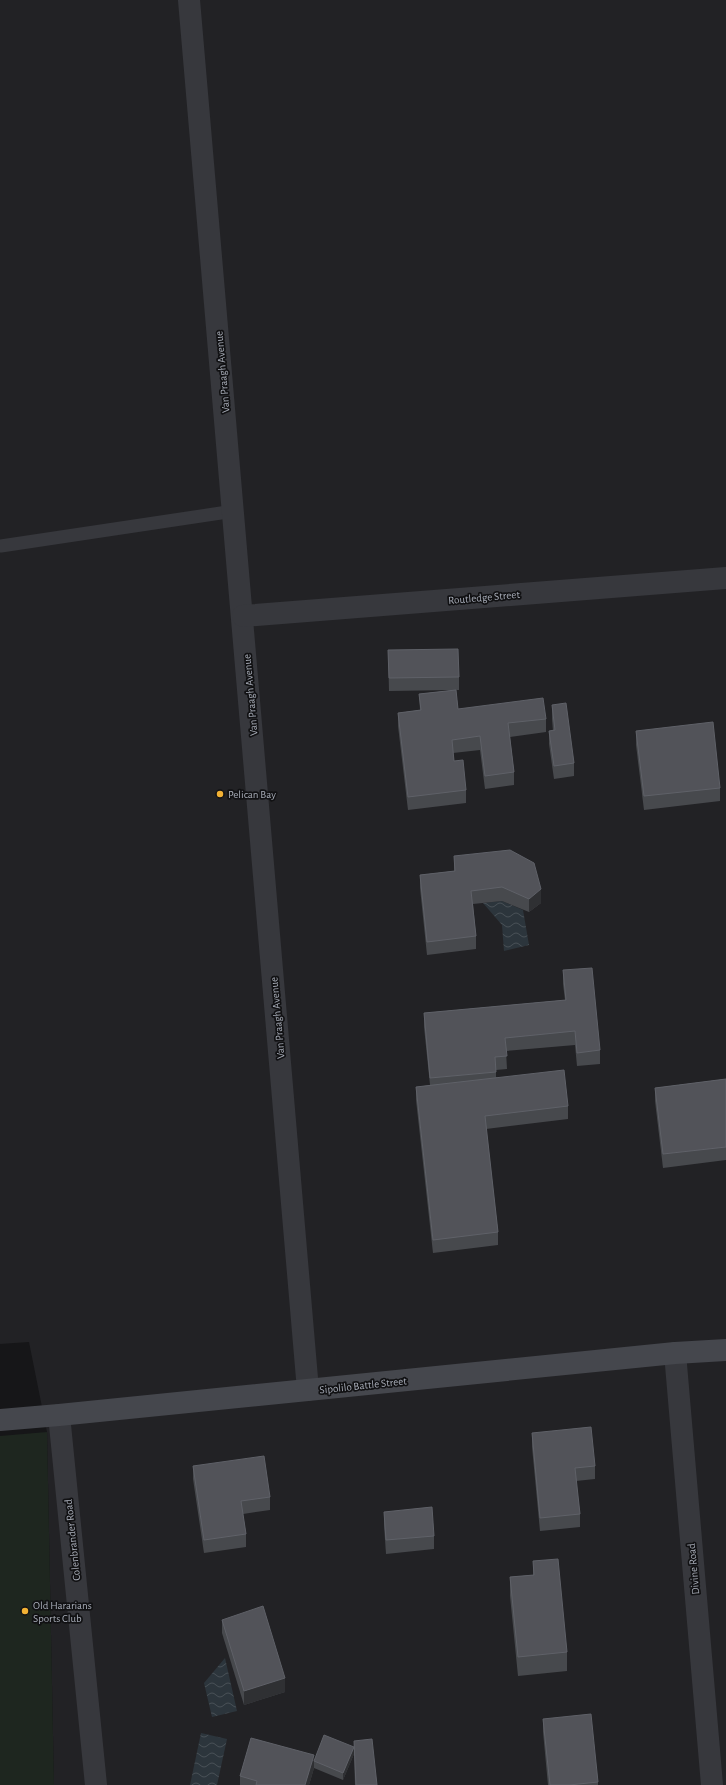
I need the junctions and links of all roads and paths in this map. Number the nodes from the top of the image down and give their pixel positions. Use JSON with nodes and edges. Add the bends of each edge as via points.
{"nodes":[{"id":1,"x":189,"y":0,"type":"edge"},
{"id":2,"x":234,"y":511,"type":"junction"},
{"id":3,"x":1,"y":546,"type":"dead end"},
{"id":4,"x":726,"y":578,"type":"edge"},
{"id":5,"x":243,"y":616,"type":"junction"},
{"id":6,"x":726,"y":1350,"type":"edge"},
{"id":7,"x":675,"y":1353,"type":"junction"},
{"id":8,"x":308,"y":1390,"type":"junction"},
{"id":9,"x":59,"y":1415,"type":"junction"},
{"id":10,"x":0,"y":1420,"type":"edge"},
{"id":11,"x":96,"y":1785,"type":"edge"},
{"id":12,"x":712,"y":1785,"type":"edge"}],
"edges":[{"from":1,"to":2,"type":"street","name":"Van Praagh Avenue"},
{"from":2,"to":3,"type":"lane"},
{"from":2,"to":5,"type":"street","name":"Van Praagh Avenue"},
{"from":4,"to":5,"type":"street","name":"Routledge Street"},
{"from":5,"to":8,"type":"street","name":"Van Praagh Avenue"},
{"from":6,"to":7,"type":"main road","name":"Sipolilo Battle Street"},
{"from":7,"to":8,"type":"main road","name":"Sipolilo Battle Street"},
{"from":7,"to":12,"type":"street","name":"Divine Road"},
{"from":8,"to":9,"type":"main road","name":"Sipolilo Battle Street"},
{"from":9,"to":10,"type":"main road","name":"Sipolilo Battle Street"},
{"from":9,"to":11,"type":"street","name":"Colenbrander Road"}]}
